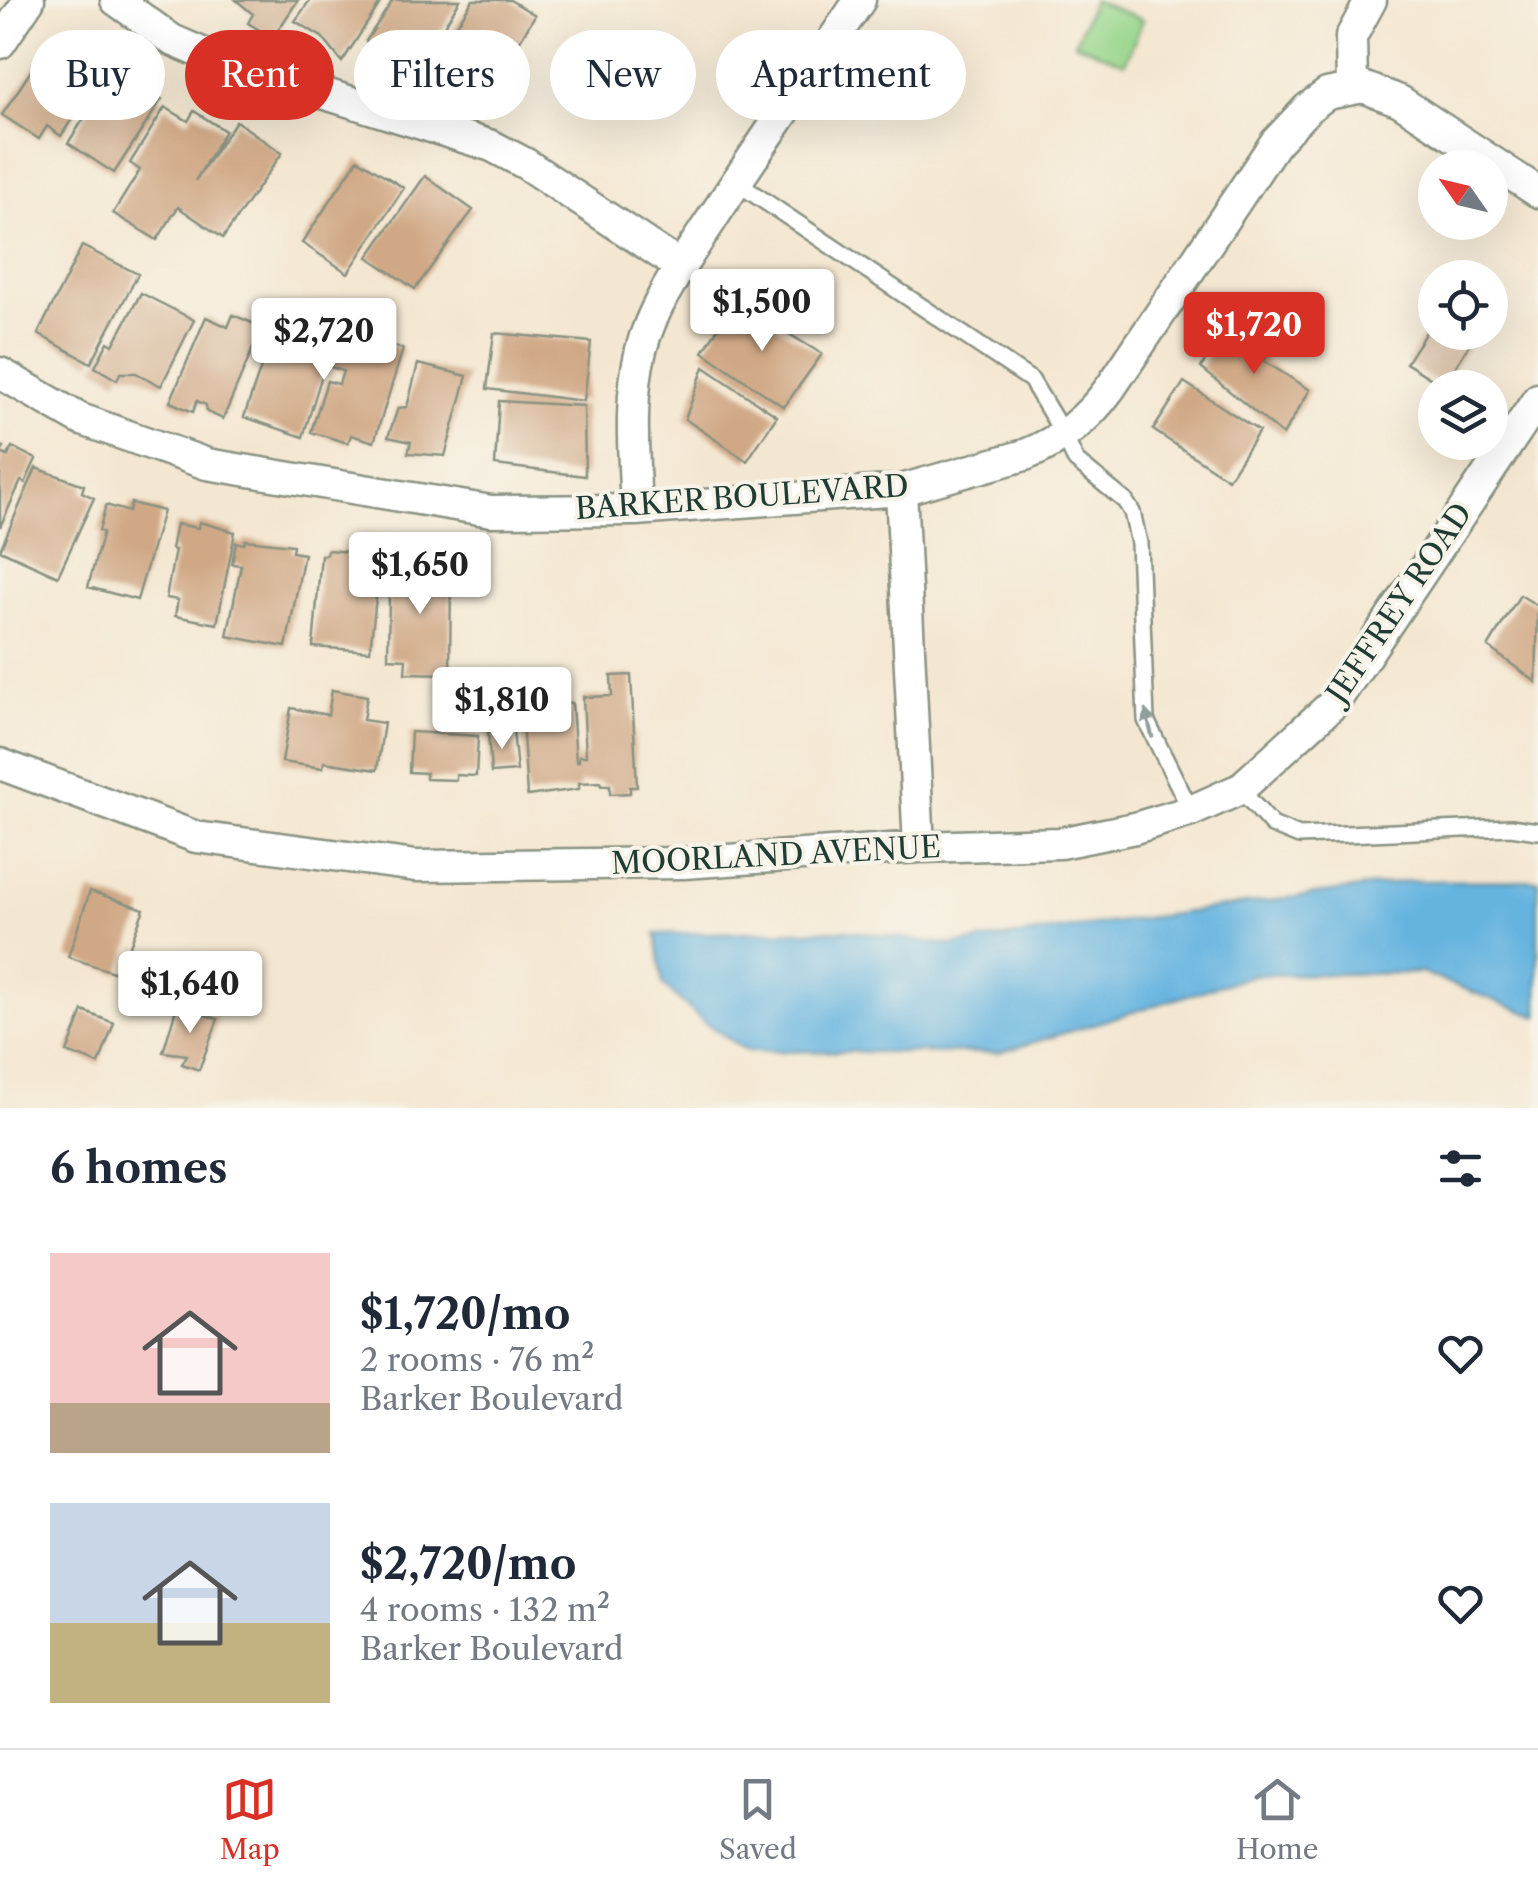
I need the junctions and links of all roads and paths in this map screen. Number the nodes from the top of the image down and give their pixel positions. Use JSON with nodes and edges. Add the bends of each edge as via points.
{"nodes":[{"id":1,"x":29,"y":0,"type":"edge"},
{"id":2,"x":116,"y":0,"type":"edge"},
{"id":3,"x":860,"y":0,"type":"edge"},
{"id":4,"x":1365,"y":2,"type":"edge"},
{"id":5,"x":0,"y":42,"type":"edge"},
{"id":6,"x":1352,"y":88,"type":"junction"},
{"id":7,"x":736,"y":182,"type":"junction"},
{"id":8,"x":1538,"y":192,"type":"edge"},
{"id":9,"x":681,"y":266,"type":"junction"},
{"id":10,"x":0,"y":373,"type":"edge"},
{"id":11,"x":1538,"y":398,"type":"edge"},
{"id":12,"x":1064,"y":435,"type":"junction"},
{"id":13,"x":902,"y":490,"type":"junction"},
{"id":14,"x":636,"y":510,"type":"junction"},
{"id":15,"x":0,"y":764,"type":"edge"},
{"id":16,"x":1240,"y":789,"type":"junction"},
{"id":17,"x":1191,"y":811,"type":"junction"},
{"id":18,"x":1538,"y":830,"type":"edge"},
{"id":19,"x":919,"y":846,"type":"junction"}],
"edges":[{"from":1,"to":5,"type":"street"},
{"from":2,"to":9,"type":"street","via":[[172,40],[224,62],[492,146]]},
{"from":3,"to":7,"type":"street"},
{"from":4,"to":6,"type":"street","via":[[1351,37]]},
{"from":6,"to":8,"type":"street","via":[[1400,100]]},
{"from":6,"to":12,"type":"street","name":"BARKER BOULEVARD","via":[[1326,94],[1282,134],[1112,387]]},
{"from":7,"to":9,"type":"street"},
{"from":7,"to":12,"type":"lane","via":[[1031,380]]},
{"from":9,"to":14,"type":"street","via":[[640,354]]},
{"from":10,"to":14,"type":"street","name":"BARKER BOULEVARD","via":[[80,419],[206,464],[491,512]]},
{"from":11,"to":16,"type":"street","name":"JEFFREY ROAD","via":[[1334,703]]},
{"from":12,"to":13,"type":"street","name":"BARKER BOULEVARD","via":[[1025,456]]},
{"from":17,"to":12,"type":"lane","one_way":true,"via":[[1146,720],[1132,512],[1076,461]]},
{"from":13,"to":14,"type":"street","name":"BARKER BOULEVARD"},
{"from":13,"to":19,"type":"street"},
{"from":15,"to":19,"type":"street","name":"MOORLAND AVENUE","via":[[196,837],[416,866],[684,863]]},
{"from":16,"to":17,"type":"street","name":"MOORLAND AVENUE"},
{"from":16,"to":18,"type":"lane","via":[[1272,826],[1299,836]]},
{"from":17,"to":19,"type":"street","name":"MOORLAND AVENUE","via":[[1060,843]]}]}
